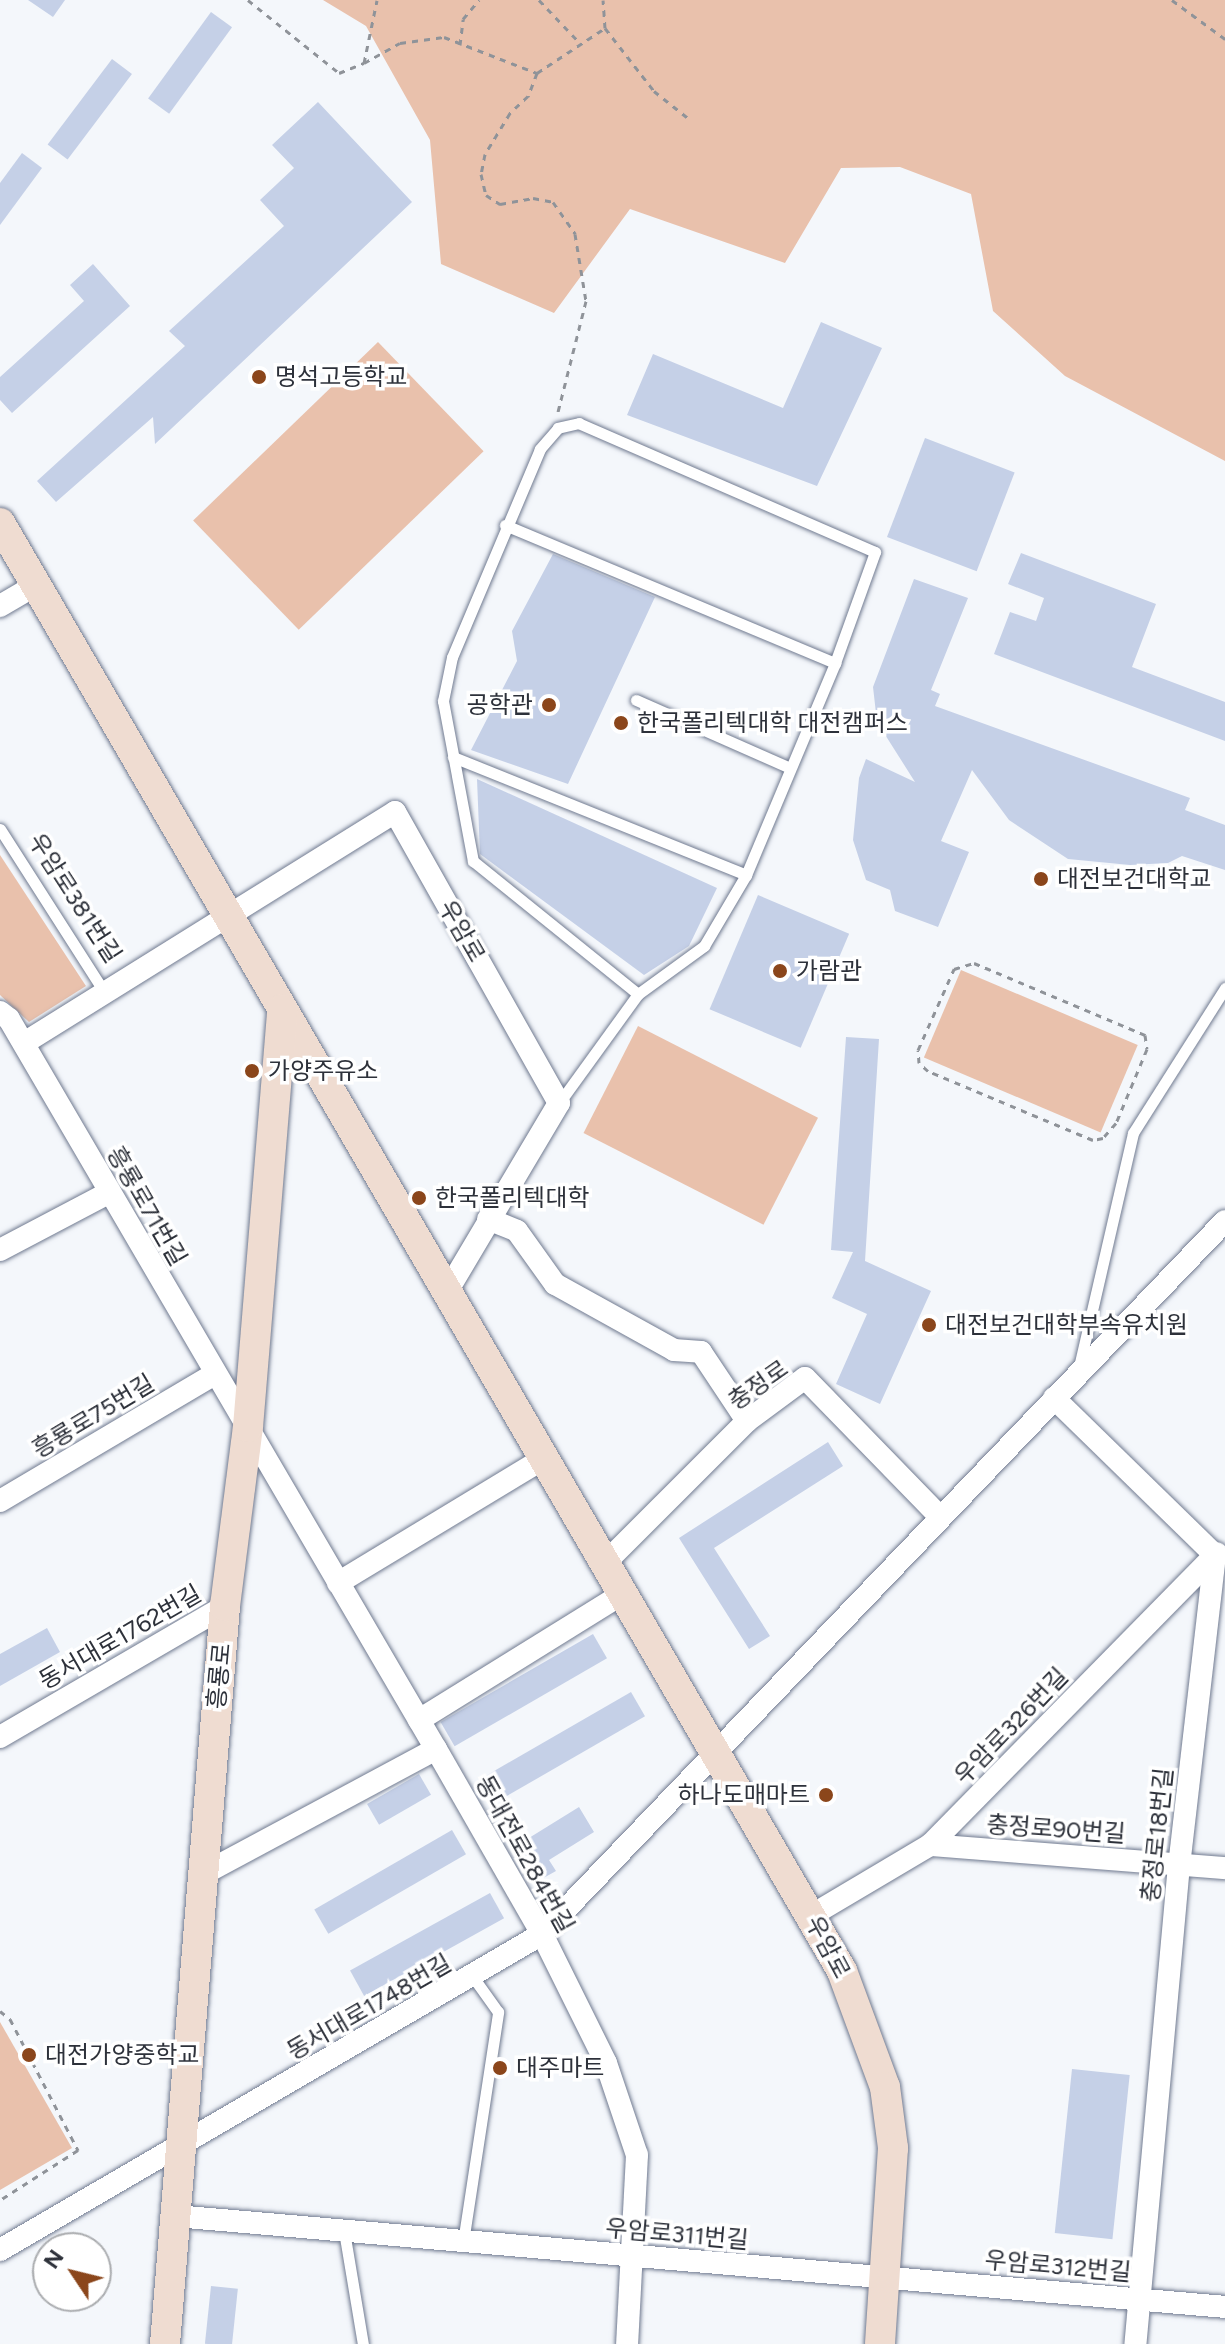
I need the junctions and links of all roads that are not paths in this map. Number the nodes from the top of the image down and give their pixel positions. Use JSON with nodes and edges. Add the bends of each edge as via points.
{"nodes":[{"id":1,"x":0,"y":523,"type":"edge"},
{"id":2,"x":505,"y":525,"type":"junction"},
{"id":3,"x":36,"y":585,"type":"junction"},
{"id":4,"x":0,"y":606,"type":"edge"},
{"id":5,"x":835,"y":663,"type":"junction"},
{"id":6,"x":636,"y":700,"type":"dead end"},
{"id":7,"x":453,"y":757,"type":"junction"},
{"id":8,"x":790,"y":768,"type":"junction"},
{"id":9,"x":0,"y":829,"type":"edge"},
{"id":10,"x":746,"y":875,"type":"junction"},
{"id":11,"x":227,"y":913,"type":"junction"},
{"id":12,"x":1225,"y":988,"type":"edge"},
{"id":13,"x":106,"y":994,"type":"junction"},
{"id":14,"x":638,"y":994,"type":"junction"},
{"id":15,"x":282,"y":1009,"type":"junction"},
{"id":16,"x":0,"y":1012,"type":"edge"},
{"id":17,"x":24,"y":1043,"type":"junction"},
{"id":18,"x":559,"y":1103,"type":"junction"},
{"id":19,"x":110,"y":1192,"type":"junction"},
{"id":20,"x":488,"y":1219,"type":"junction"},
{"id":21,"x":1225,"y":1221,"type":"edge"},
{"id":22,"x":0,"y":1250,"type":"edge"},
{"id":23,"x":447,"y":1292,"type":"junction"},
{"id":24,"x":1079,"y":1368,"type":"junction"},
{"id":25,"x":213,"y":1375,"type":"junction"},
{"id":26,"x":1054,"y":1398,"type":"junction"},
{"id":27,"x":747,"y":1421,"type":"junction"},
{"id":28,"x":248,"y":1427,"type":"junction"},
{"id":29,"x":543,"y":1459,"type":"junction"},
{"id":30,"x":0,"y":1501,"type":"edge"},
{"id":31,"x":939,"y":1516,"type":"junction"},
{"id":32,"x":1220,"y":1550,"type":"edge"},
{"id":33,"x":604,"y":1564,"type":"junction"},
{"id":34,"x":338,"y":1583,"type":"junction"},
{"id":35,"x":622,"y":1594,"type":"junction"},
{"id":36,"x":225,"y":1606,"type":"junction"},
{"id":37,"x":419,"y":1720,"type":"junction"},
{"id":38,"x":0,"y":1737,"type":"edge"},
{"id":39,"x":715,"y":1748,"type":"junction"},
{"id":40,"x":436,"y":1749,"type":"junction"},
{"id":41,"x":930,"y":1845,"type":"junction"},
{"id":42,"x":1179,"y":1865,"type":"junction"},
{"id":43,"x":1225,"y":1868,"type":"edge"},
{"id":44,"x":203,"y":1874,"type":"junction"},
{"id":45,"x":812,"y":1915,"type":"junction"},
{"id":46,"x":542,"y":1934,"type":"junction"},
{"id":47,"x":473,"y":1977,"type":"junction"},
{"id":48,"x":183,"y":2144,"type":"junction"},
{"id":49,"x":175,"y":2216,"type":"junction"},
{"id":50,"x":344,"y":2231,"type":"junction"},
{"id":51,"x":463,"y":2242,"type":"junction"},
{"id":52,"x":0,"y":2250,"type":"edge"},
{"id":53,"x":634,"y":2257,"type":"junction"},
{"id":54,"x":886,"y":2276,"type":"junction"},
{"id":55,"x":1138,"y":2299,"type":"junction"},
{"id":56,"x":1225,"y":2307,"type":"edge"},
{"id":57,"x":165,"y":2344,"type":"edge"},
{"id":58,"x":363,"y":2344,"type":"edge"},
{"id":59,"x":627,"y":2344,"type":"edge"},
{"id":60,"x":880,"y":2344,"type":"edge"},
{"id":61,"x":1135,"y":2344,"type":"edge"}],
"edges":[{"from":1,"to":3,"type":"main road","name":"우암로"},
{"from":2,"to":5,"type":"lane"},
{"from":2,"to":5,"type":"lane","via":[[540,449],[554,433],[579,423],[875,552]]},
{"from":2,"to":7,"type":"lane","via":[[452,657],[443,701]]},
{"from":3,"to":4,"type":"street"},
{"from":3,"to":11,"type":"main road","name":"우암로"},
{"from":5,"to":8,"type":"lane"},
{"from":6,"to":8,"type":"lane"},
{"from":7,"to":10,"type":"lane"},
{"from":7,"to":14,"type":"lane","via":[[473,861]]},
{"from":8,"to":10,"type":"lane"},
{"from":9,"to":13,"type":"lane","name":"우암로381번길"},
{"from":10,"to":14,"type":"lane","via":[[704,946]]},
{"from":11,"to":13,"type":"street","name":"우암로"},
{"from":11,"to":15,"type":"main road","name":"우암로"},
{"from":11,"to":18,"type":"street","name":"우암로","via":[[395,812]]},
{"from":12,"to":24,"type":"lane","via":[[1133,1133]]},
{"from":13,"to":17,"type":"street","name":"우암로"},
{"from":14,"to":18,"type":"lane"},
{"from":15,"to":23,"type":"main road","name":"우암로"},
{"from":15,"to":28,"type":"main road","name":"흥룡로"},
{"from":16,"to":17,"type":"street","name":"흥룡로71번길"},
{"from":17,"to":19,"type":"street","name":"흥룡로71번길"},
{"from":18,"to":20,"type":"street"},
{"from":19,"to":22,"type":"street"},
{"from":19,"to":25,"type":"street","name":"흥룡로71번길"},
{"from":20,"to":23,"type":"street"},
{"from":20,"to":27,"type":"street","via":[[517,1231],[555,1284],[674,1350],[701,1352]]},
{"from":21,"to":24,"type":"street"},
{"from":23,"to":29,"type":"main road","name":"우암로"},
{"from":24,"to":26,"type":"street"},
{"from":25,"to":28,"type":"street","name":"흥룡로71번길"},
{"from":25,"to":30,"type":"street","name":"흥룡로75번길"},
{"from":26,"to":31,"type":"street"},
{"from":26,"to":32,"type":"street"},
{"from":27,"to":31,"type":"street","name":"충정로","via":[[805,1378]]},
{"from":27,"to":33,"type":"street","name":"충정로"},
{"from":28,"to":34,"type":"street","name":"동대전로284번길"},
{"from":28,"to":36,"type":"main road","name":"흥룡로"},
{"from":29,"to":33,"type":"main road","name":"우암로"},
{"from":29,"to":34,"type":"street"},
{"from":31,"to":39,"type":"street"},
{"from":32,"to":41,"type":"street","name":"우암로326번길"},
{"from":32,"to":42,"type":"street","name":"충정로18번길"},
{"from":33,"to":35,"type":"main road","name":"우암로"},
{"from":34,"to":37,"type":"street","name":"동대전로284번길"},
{"from":35,"to":37,"type":"street"},
{"from":35,"to":39,"type":"main road","name":"우암로"},
{"from":36,"to":38,"type":"street","name":"동서대로1762번길"},
{"from":36,"to":44,"type":"main road","name":"흥룡로"},
{"from":37,"to":40,"type":"street","name":"동대전로284번길"},
{"from":39,"to":45,"type":"main road","name":"우암로"},
{"from":39,"to":46,"type":"street","name":"동서대로1748번길"},
{"from":40,"to":44,"type":"street"},
{"from":40,"to":46,"type":"street","name":"동대전로284번길"},
{"from":41,"to":42,"type":"street","name":"충정로90번길"},
{"from":41,"to":45,"type":"street","name":"우암로326번길"},
{"from":42,"to":43,"type":"street","name":"충정로90번길"},
{"from":42,"to":55,"type":"street","name":"충정로18번길"},
{"from":44,"to":48,"type":"main road","name":"흥룡로"},
{"from":45,"to":54,"type":"main road","name":"우암로","via":[[869,2031],[885,2087],[893,2148]]},
{"from":46,"to":47,"type":"street","name":"동서대로1748번길"},
{"from":46,"to":53,"type":"street","name":"동대전로284번길","via":[[606,2063],[637,2155]]},
{"from":47,"to":48,"type":"street","name":"동서대로1748번길"},
{"from":47,"to":51,"type":"lane","via":[[498,2012]]},
{"from":48,"to":49,"type":"main road","name":"흥룡로"},
{"from":48,"to":52,"type":"street","name":"동서대로1748번길"},
{"from":49,"to":50,"type":"street","name":"우암로311번길"},
{"from":49,"to":57,"type":"main road","name":"흥룡로"},
{"from":50,"to":51,"type":"street","name":"우암로311번길"},
{"from":50,"to":58,"type":"lane"},
{"from":51,"to":53,"type":"street","name":"우암로311번길"},
{"from":53,"to":54,"type":"street","name":"우암로311번길"},
{"from":53,"to":59,"type":"street","name":"동대전로284번길"},
{"from":54,"to":55,"type":"street","name":"우암로312번길"},
{"from":54,"to":60,"type":"main road","name":"우암로"},
{"from":55,"to":56,"type":"street","name":"우암로312번길"},
{"from":55,"to":61,"type":"street","name":"충정로18번길"}]}
